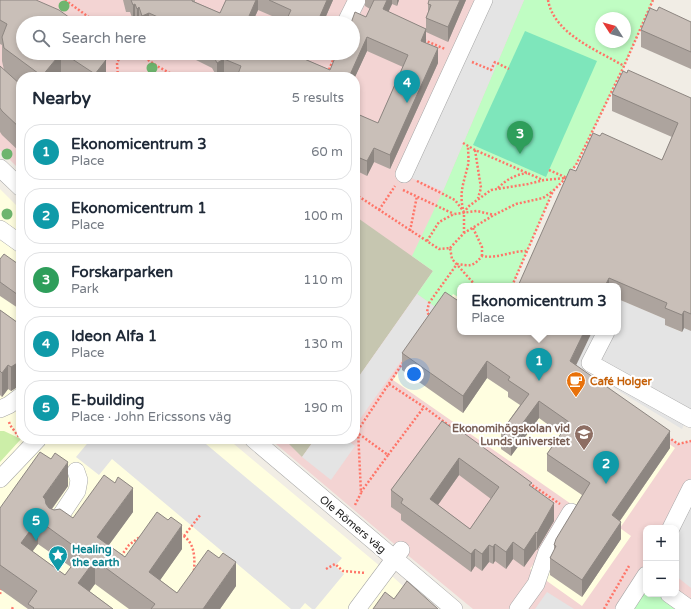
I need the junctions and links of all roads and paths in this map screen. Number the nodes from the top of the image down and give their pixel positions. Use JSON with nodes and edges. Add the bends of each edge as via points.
{"nodes":[{"id":1,"x":65,"y":0,"type":"edge"},
{"id":2,"x":357,"y":0,"type":"edge"},
{"id":3,"x":484,"y":0,"type":"edge"},
{"id":4,"x":548,"y":0,"type":"edge"},
{"id":5,"x":653,"y":0,"type":"edge"},
{"id":6,"x":87,"y":16,"type":"edge"},
{"id":7,"x":349,"y":16,"type":"edge"},
{"id":8,"x":423,"y":40,"type":"edge"},
{"id":9,"x":458,"y":56,"type":"junction"},
{"id":10,"x":118,"y":60,"type":"edge"},
{"id":11,"x":148,"y":60,"type":"edge"},
{"id":12,"x":333,"y":60,"type":"edge"},
{"id":13,"x":624,"y":66,"type":"junction"},
{"id":14,"x":508,"y":69,"type":"dead end"},
{"id":15,"x":118,"y":72,"type":"edge"},
{"id":16,"x":168,"y":72,"type":"edge"},
{"id":17,"x":328,"y":72,"type":"edge"},
{"id":18,"x":463,"y":143,"type":"dead end"},
{"id":19,"x":468,"y":145,"type":"junction"},
{"id":20,"x":475,"y":150,"type":"junction"},
{"id":21,"x":0,"y":168,"type":"edge"},
{"id":22,"x":549,"y":170,"type":"dead end"},
{"id":23,"x":527,"y":172,"type":"junction"},
{"id":24,"x":566,"y":178,"type":"junction"},
{"id":25,"x":544,"y":180,"type":"junction"},
{"id":26,"x":573,"y":181,"type":"edge"},
{"id":27,"x":403,"y":182,"type":"junction"},
{"id":28,"x":16,"y":183,"type":"edge"},
{"id":29,"x":498,"y":188,"type":"junction"},
{"id":30,"x":553,"y":190,"type":"junction"},
{"id":31,"x":417,"y":196,"type":"junction"},
{"id":32,"x":360,"y":197,"type":"edge"},
{"id":33,"x":478,"y":199,"type":"junction"},
{"id":34,"x":379,"y":210,"type":"junction"},
{"id":35,"x":464,"y":212,"type":"junction"},
{"id":36,"x":454,"y":214,"type":"junction"},
{"id":37,"x":494,"y":215,"type":"junction"},
{"id":38,"x":473,"y":228,"type":"junction"},
{"id":39,"x":0,"y":229,"type":"edge"},
{"id":40,"x":410,"y":231,"type":"junction"},
{"id":41,"x":464,"y":233,"type":"junction"},
{"id":42,"x":16,"y":240,"type":"edge"},
{"id":43,"x":427,"y":241,"type":"junction"},
{"id":44,"x":450,"y":248,"type":"junction"},
{"id":45,"x":526,"y":251,"type":"junction"},
{"id":46,"x":482,"y":256,"type":"junction"},
{"id":47,"x":457,"y":264,"type":"junction"},
{"id":48,"x":473,"y":283,"type":"edge"},
{"id":49,"x":513,"y":283,"type":"edge"},
{"id":50,"x":432,"y":321,"type":"edge"},
{"id":51,"x":604,"y":335,"type":"edge"},
{"id":52,"x":407,"y":356,"type":"edge"},
{"id":53,"x":389,"y":384,"type":"junction"},
{"id":54,"x":16,"y":400,"type":"edge"},
{"id":55,"x":424,"y":407,"type":"junction"},
{"id":56,"x":3,"y":408,"type":"edge"},
{"id":57,"x":691,"y":419,"type":"edge"},
{"id":58,"x":360,"y":427,"type":"edge"},
{"id":59,"x":455,"y":430,"type":"edge"},
{"id":60,"x":16,"y":433,"type":"edge"},
{"id":61,"x":360,"y":435,"type":"edge"},
{"id":62,"x":666,"y":436,"type":"edge"},
{"id":63,"x":691,"y":441,"type":"edge"},
{"id":64,"x":33,"y":444,"type":"edge"},
{"id":65,"x":258,"y":444,"type":"edge"},
{"id":66,"x":359,"y":444,"type":"edge"},
{"id":67,"x":388,"y":456,"type":"junction"},
{"id":68,"x":76,"y":471,"type":"dead end"},
{"id":69,"x":0,"y":479,"type":"edge"},
{"id":70,"x":526,"y":481,"type":"edge"},
{"id":71,"x":691,"y":488,"type":"edge"},
{"id":72,"x":360,"y":493,"type":"junction"},
{"id":73,"x":353,"y":509,"type":"dead end"},
{"id":74,"x":571,"y":512,"type":"joint"},
{"id":75,"x":201,"y":514,"type":"dead end"},
{"id":76,"x":55,"y":524,"type":"edge"},
{"id":77,"x":673,"y":525,"type":"edge"},
{"id":78,"x":174,"y":532,"type":"edge"},
{"id":79,"x":142,"y":535,"type":"edge"},
{"id":80,"x":184,"y":536,"type":"junction"},
{"id":81,"x":398,"y":555,"type":"junction"},
{"id":82,"x":120,"y":557,"type":"edge"},
{"id":83,"x":629,"y":566,"type":"dead end"},
{"id":84,"x":326,"y":569,"type":"dead end"},
{"id":85,"x":194,"y":575,"type":"edge"},
{"id":86,"x":382,"y":575,"type":"junction"},
{"id":87,"x":643,"y":580,"type":"edge"},
{"id":88,"x":2,"y":583,"type":"edge"},
{"id":89,"x":0,"y":594,"type":"edge"},
{"id":90,"x":673,"y":597,"type":"edge"},
{"id":91,"x":357,"y":609,"type":"edge"},
{"id":92,"x":454,"y":609,"type":"edge"},
{"id":93,"x":518,"y":609,"type":"edge"},
{"id":94,"x":604,"y":609,"type":"edge"},
{"id":95,"x":624,"y":609,"type":"edge"},
{"id":96,"x":690,"y":609,"type":"edge"}],
"edges":[{"from":1,"to":6,"type":"path"},
{"from":2,"to":7,"type":"street"},
{"from":3,"to":9,"type":"street"},
{"from":4,"to":13,"type":"path","via":[[554,17],[569,34]]},
{"from":5,"to":13,"type":"path"},
{"from":8,"to":9,"type":"path"},
{"from":9,"to":14,"type":"path","via":[[491,70],[495,62]]},
{"from":9,"to":27,"type":"street"},
{"from":10,"to":15,"type":"path"},
{"from":11,"to":16,"type":"path"},
{"from":12,"to":17,"type":"path"},
{"from":13,"to":24,"type":"path","via":[[576,165]]},
{"from":18,"to":19,"type":"path"},
{"from":19,"to":20,"type":"path"},
{"from":19,"to":35,"type":"path","via":[[468,165],[461,199]]},
{"from":20,"to":23,"type":"path"},
{"from":20,"to":33,"type":"path","via":[[481,188]]},
{"from":21,"to":28,"type":"street"},
{"from":22,"to":24,"type":"path"},
{"from":23,"to":25,"type":"path"},
{"from":23,"to":29,"type":"path","via":[[507,180]]},
{"from":24,"to":25,"type":"path"},
{"from":24,"to":26,"type":"path"},
{"from":24,"to":30,"type":"path"},
{"from":25,"to":29,"type":"path"},
{"from":27,"to":31,"type":"path"},
{"from":27,"to":34,"type":"path"},
{"from":27,"to":35,"type":"path","via":[[455,200]]},
{"from":29,"to":33,"type":"path"},
{"from":30,"to":37,"type":"path","via":[[543,198],[516,204]]},
{"from":30,"to":45,"type":"path"},
{"from":31,"to":36,"type":"path"},
{"from":31,"to":40,"type":"path"},
{"from":32,"to":34,"type":"path"},
{"from":33,"to":35,"type":"path"},
{"from":34,"to":40,"type":"path"},
{"from":35,"to":36,"type":"path"},
{"from":35,"to":37,"type":"path","via":[[476,211]]},
{"from":35,"to":41,"type":"path"},
{"from":36,"to":43,"type":"path","via":[[438,222]]},
{"from":37,"to":38,"type":"path"},
{"from":38,"to":41,"type":"path"},
{"from":38,"to":46,"type":"path","via":[[482,247]]},
{"from":39,"to":42,"type":"street"},
{"from":40,"to":43,"type":"path"},
{"from":41,"to":44,"type":"path"},
{"from":43,"to":44,"type":"path","via":[[439,249]]},
{"from":44,"to":47,"type":"path","via":[[452,259]]},
{"from":45,"to":46,"type":"path"},
{"from":45,"to":49,"type":"path"},
{"from":46,"to":47,"type":"path","via":[[476,263],[468,266]]},
{"from":47,"to":48,"type":"path"},
{"from":47,"to":50,"type":"path","via":[[429,303],[427,312]]},
{"from":51,"to":57,"type":"street","via":[[590,363]]},
{"from":52,"to":53,"type":"path"},
{"from":53,"to":55,"type":"path"},
{"from":53,"to":58,"type":"path"},
{"from":54,"to":56,"type":"street"},
{"from":55,"to":59,"type":"path"},
{"from":55,"to":67,"type":"path"},
{"from":56,"to":60,"type":"path"},
{"from":61,"to":67,"type":"path"},
{"from":62,"to":63,"type":"path","via":[[678,444]]},
{"from":64,"to":69,"type":"street"},
{"from":65,"to":81,"type":"street","name":"Ole Römers väg"},
{"from":66,"to":72,"type":"path"},
{"from":67,"to":72,"type":"path"},
{"from":68,"to":76,"type":"street","via":[[79,480],[77,491]]},
{"from":70,"to":74,"type":"path"},
{"from":71,"to":77,"type":"street"},
{"from":72,"to":73,"type":"path"},
{"from":74,"to":93,"type":"street","via":[[547,552],[536,584]]},
{"from":75,"to":80,"type":"path"},
{"from":78,"to":80,"type":"path"},
{"from":79,"to":82,"type":"path","via":[[129,545]]},
{"from":80,"to":85,"type":"path","via":[[195,552]]},
{"from":81,"to":86,"type":"street"},
{"from":81,"to":92,"type":"street","name":"Ole Römers väg"},
{"from":83,"to":94,"type":"path"},
{"from":84,"to":86,"type":"path","via":[[335,564],[343,570]]},
{"from":86,"to":91,"type":"street"},
{"from":87,"to":95,"type":"street"},
{"from":88,"to":89,"type":"path"},
{"from":90,"to":96,"type":"street"}]}
